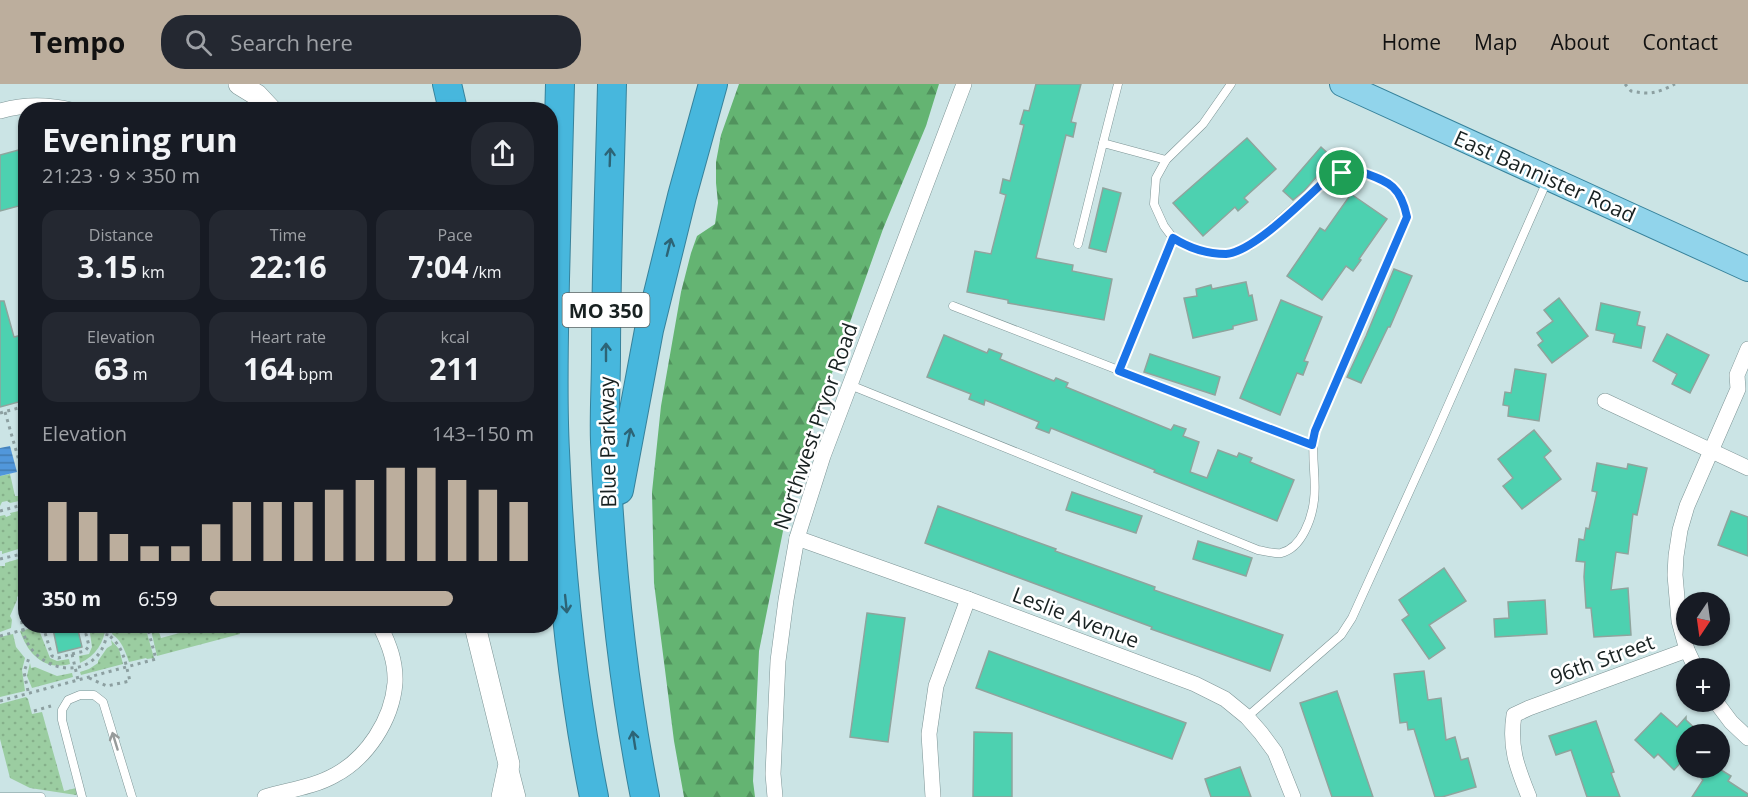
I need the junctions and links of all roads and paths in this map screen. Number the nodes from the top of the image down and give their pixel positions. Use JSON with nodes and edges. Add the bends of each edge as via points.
{"nodes":[{"id":1,"x":239,"y":84,"type":"edge"},
{"id":2,"x":447,"y":84,"type":"edge"},
{"id":3,"x":560,"y":84,"type":"edge"},
{"id":4,"x":612,"y":84,"type":"edge"},
{"id":5,"x":713,"y":84,"type":"edge"},
{"id":6,"x":964,"y":84,"type":"edge"},
{"id":7,"x":1118,"y":84,"type":"edge"},
{"id":8,"x":1231,"y":84,"type":"edge"},
{"id":9,"x":1342,"y":84,"type":"edge"},
{"id":10,"x":1625,"y":84,"type":"edge"},
{"id":11,"x":1675,"y":84,"type":"edge"},
{"id":12,"x":264,"y":102,"type":"edge"},
{"id":13,"x":451,"y":102,"type":"edge"},
{"id":14,"x":18,"y":107,"type":"edge"},
{"id":15,"x":0,"y":111,"type":"edge"},
{"id":16,"x":1103,"y":143,"type":"junction"},
{"id":17,"x":1166,"y":160,"type":"junction"},
{"id":18,"x":558,"y":170,"type":"edge"},
{"id":19,"x":1549,"y":177,"type":"junction"},
{"id":20,"x":1173,"y":238,"type":"junction"},
{"id":21,"x":1078,"y":244,"type":"dead end"},
{"id":22,"x":1748,"y":269,"type":"edge"},
{"id":23,"x":953,"y":306,"type":"dead end"},
{"id":24,"x":1748,"y":349,"type":"edge"},
{"id":25,"x":1119,"y":371,"type":"junction"},
{"id":26,"x":850,"y":385,"type":"junction"},
{"id":27,"x":1743,"y":387,"type":"edge"},
{"id":28,"x":1605,"y":401,"type":"dead end"},
{"id":29,"x":18,"y":408,"type":"edge"},
{"id":30,"x":5,"y":412,"type":"junction"},
{"id":31,"x":0,"y":413,"type":"edge"},
{"id":32,"x":1312,"y":445,"type":"junction"},
{"id":33,"x":1711,"y":451,"type":"junction"},
{"id":34,"x":18,"y":457,"type":"edge"},
{"id":35,"x":1748,"y":468,"type":"edge"},
{"id":36,"x":18,"y":506,"type":"edge"},
{"id":37,"x":0,"y":511,"type":"edge"},
{"id":38,"x":610,"y":536,"type":"junction"},
{"id":39,"x":797,"y":538,"type":"junction"},
{"id":40,"x":558,"y":539,"type":"edge"},
{"id":41,"x":18,"y":555,"type":"edge"},
{"id":42,"x":0,"y":560,"type":"edge"},
{"id":43,"x":968,"y":599,"type":"junction"},
{"id":44,"x":18,"y":633,"type":"edge"},
{"id":45,"x":45,"y":633,"type":"edge"},
{"id":46,"x":87,"y":633,"type":"edge"},
{"id":47,"x":149,"y":633,"type":"edge"},
{"id":48,"x":384,"y":633,"type":"edge"},
{"id":49,"x":477,"y":633,"type":"edge"},
{"id":50,"x":107,"y":634,"type":"joint"},
{"id":51,"x":0,"y":636,"type":"edge"},
{"id":52,"x":22,"y":643,"type":"dead end"},
{"id":53,"x":1687,"y":650,"type":"junction"},
{"id":54,"x":72,"y":654,"type":"junction"},
{"id":55,"x":31,"y":655,"type":"junction"},
{"id":56,"x":1691,"y":658,"type":"edge"},
{"id":57,"x":75,"y":666,"type":"junction"},
{"id":58,"x":127,"y":667,"type":"junction"},
{"id":59,"x":88,"y":678,"type":"junction"},
{"id":60,"x":78,"y":680,"type":"junction"},
{"id":61,"x":28,"y":691,"type":"dead end"},
{"id":62,"x":0,"y":701,"type":"edge"},
{"id":63,"x":1724,"y":712,"type":"edge"},
{"id":64,"x":1247,"y":717,"type":"junction"},
{"id":65,"x":1748,"y":738,"type":"edge"},
{"id":66,"x":509,"y":764,"type":"junction"},
{"id":67,"x":0,"y":797,"type":"edge"},
{"id":68,"x":41,"y":797,"type":"edge"},
{"id":69,"x":82,"y":797,"type":"edge"},
{"id":70,"x":132,"y":797,"type":"edge"},
{"id":71,"x":265,"y":797,"type":"edge"},
{"id":72,"x":502,"y":797,"type":"edge"},
{"id":73,"x":518,"y":797,"type":"edge"},
{"id":74,"x":594,"y":797,"type":"edge"},
{"id":75,"x":645,"y":797,"type":"edge"},
{"id":76,"x":775,"y":797,"type":"edge"},
{"id":77,"x":933,"y":797,"type":"edge"},
{"id":78,"x":1293,"y":797,"type":"edge"},
{"id":79,"x":1529,"y":797,"type":"edge"}],
"edges":[{"from":1,"to":12,"type":"street"},
{"from":2,"to":13,"type":"highway"},
{"from":3,"to":18,"type":"highway","number":"MO 350"},
{"from":38,"to":4,"type":"highway","name":"Blue Parkway","number":"MO 350","one_way":true,"via":[[605,395]]},
{"from":38,"to":5,"type":"highway","one_way":true,"via":[[649,330]]},
{"from":6,"to":26,"type":"street","name":"Northwest Pryor Road"},
{"from":7,"to":16,"type":"lane"},
{"from":8,"to":17,"type":"lane","via":[[1203,124]]},
{"from":9,"to":19,"type":"main road","name":"East Bannister Road"},
{"from":10,"to":11,"type":"path","via":[[1631,92],[1648,95]]},
{"from":14,"to":15,"type":"street"},
{"from":16,"to":17,"type":"lane"},
{"from":16,"to":21,"type":"lane"},
{"from":17,"to":20,"type":"lane","via":[[1156,178],[1154,204]]},
{"from":19,"to":22,"type":"main road","name":"East Bannister Road"},
{"from":19,"to":64,"type":"lane","via":[[1352,618],[1341,635]]},
{"from":20,"to":25,"type":"lane"},
{"from":20,"to":32,"type":"lane","via":[[1199,251],[1227,254],[1250,246],[1328,178],[1342,173],[1359,171],[1391,185],[1399,193],[1407,217]]},
{"from":23,"to":25,"type":"lane"},
{"from":24,"to":27,"type":"street","via":[[1737,375]]},
{"from":25,"to":32,"type":"lane"},
{"from":26,"to":32,"type":"lane","via":[[1258,550],[1281,553],[1303,536],[1314,500]]},
{"from":26,"to":39,"type":"street","name":"Northwest Pryor Road"},
{"from":27,"to":33,"type":"street"},
{"from":28,"to":33,"type":"street"},
{"from":29,"to":30,"type":"path"},
{"from":30,"to":31,"type":"path"},
{"from":30,"to":34,"type":"path"},
{"from":33,"to":35,"type":"street"},
{"from":33,"to":53,"type":"street","via":[[1687,506],[1676,556],[1679,621]]},
{"from":36,"to":37,"type":"path"},
{"from":75,"to":38,"type":"highway","name":"Blue Parkway","number":"MO 350","one_way":true,"via":[[620,641]]},
{"from":39,"to":43,"type":"street","name":"Leslie Avenue"},
{"from":39,"to":76,"type":"street","name":"Northwest Pryor Road","via":[[777,661]]},
{"from":40,"to":74,"type":"highway","number":"MO 350","one_way":true,"via":[[570,648]]},
{"from":41,"to":42,"type":"path"},
{"from":43,"to":64,"type":"street","name":"Leslie Avenue","via":[[1195,684],[1225,699]]},
{"from":43,"to":77,"type":"street","via":[[936,686],[929,734]]},
{"from":44,"to":51,"type":"path"},
{"from":45,"to":54,"type":"path","via":[[52,656]]},
{"from":46,"to":54,"type":"path","via":[[89,646]]},
{"from":47,"to":58,"type":"path","via":[[156,659]]},
{"from":48,"to":71,"type":"street","via":[[390,645],[395,682],[390,707],[369,747],[334,776]]},
{"from":49,"to":66,"type":"street"},
{"from":50,"to":57,"type":"path","via":[[94,656]]},
{"from":50,"to":58,"type":"path","via":[[121,647]]},
{"from":52,"to":55,"type":"path"},
{"from":53,"to":56,"type":"street","name":"96th Street"},
{"from":53,"to":79,"type":"street","name":"96th Street","via":[[1514,716],[1511,734],[1515,762]]},
{"from":54,"to":57,"type":"path"},
{"from":55,"to":57,"type":"path","via":[[50,667]]},
{"from":55,"to":61,"type":"path","via":[[24,672]]},
{"from":57,"to":60,"type":"path"},
{"from":58,"to":59,"type":"path"},
{"from":58,"to":59,"type":"path","via":[[130,681],[107,686]]},
{"from":59,"to":60,"type":"path"},
{"from":60,"to":62,"type":"path"},
{"from":63,"to":65,"type":"street"},
{"from":64,"to":78,"type":"street","name":"Leslie Avenue","via":[[1275,752]]},
{"from":66,"to":72,"type":"street"},
{"from":66,"to":73,"type":"street"},
{"from":67,"to":68,"type":"lane"},
{"from":70,"to":69,"type":"lane","one_way":true,"via":[[103,702],[80,694],[68,700],[62,720]]}]}
